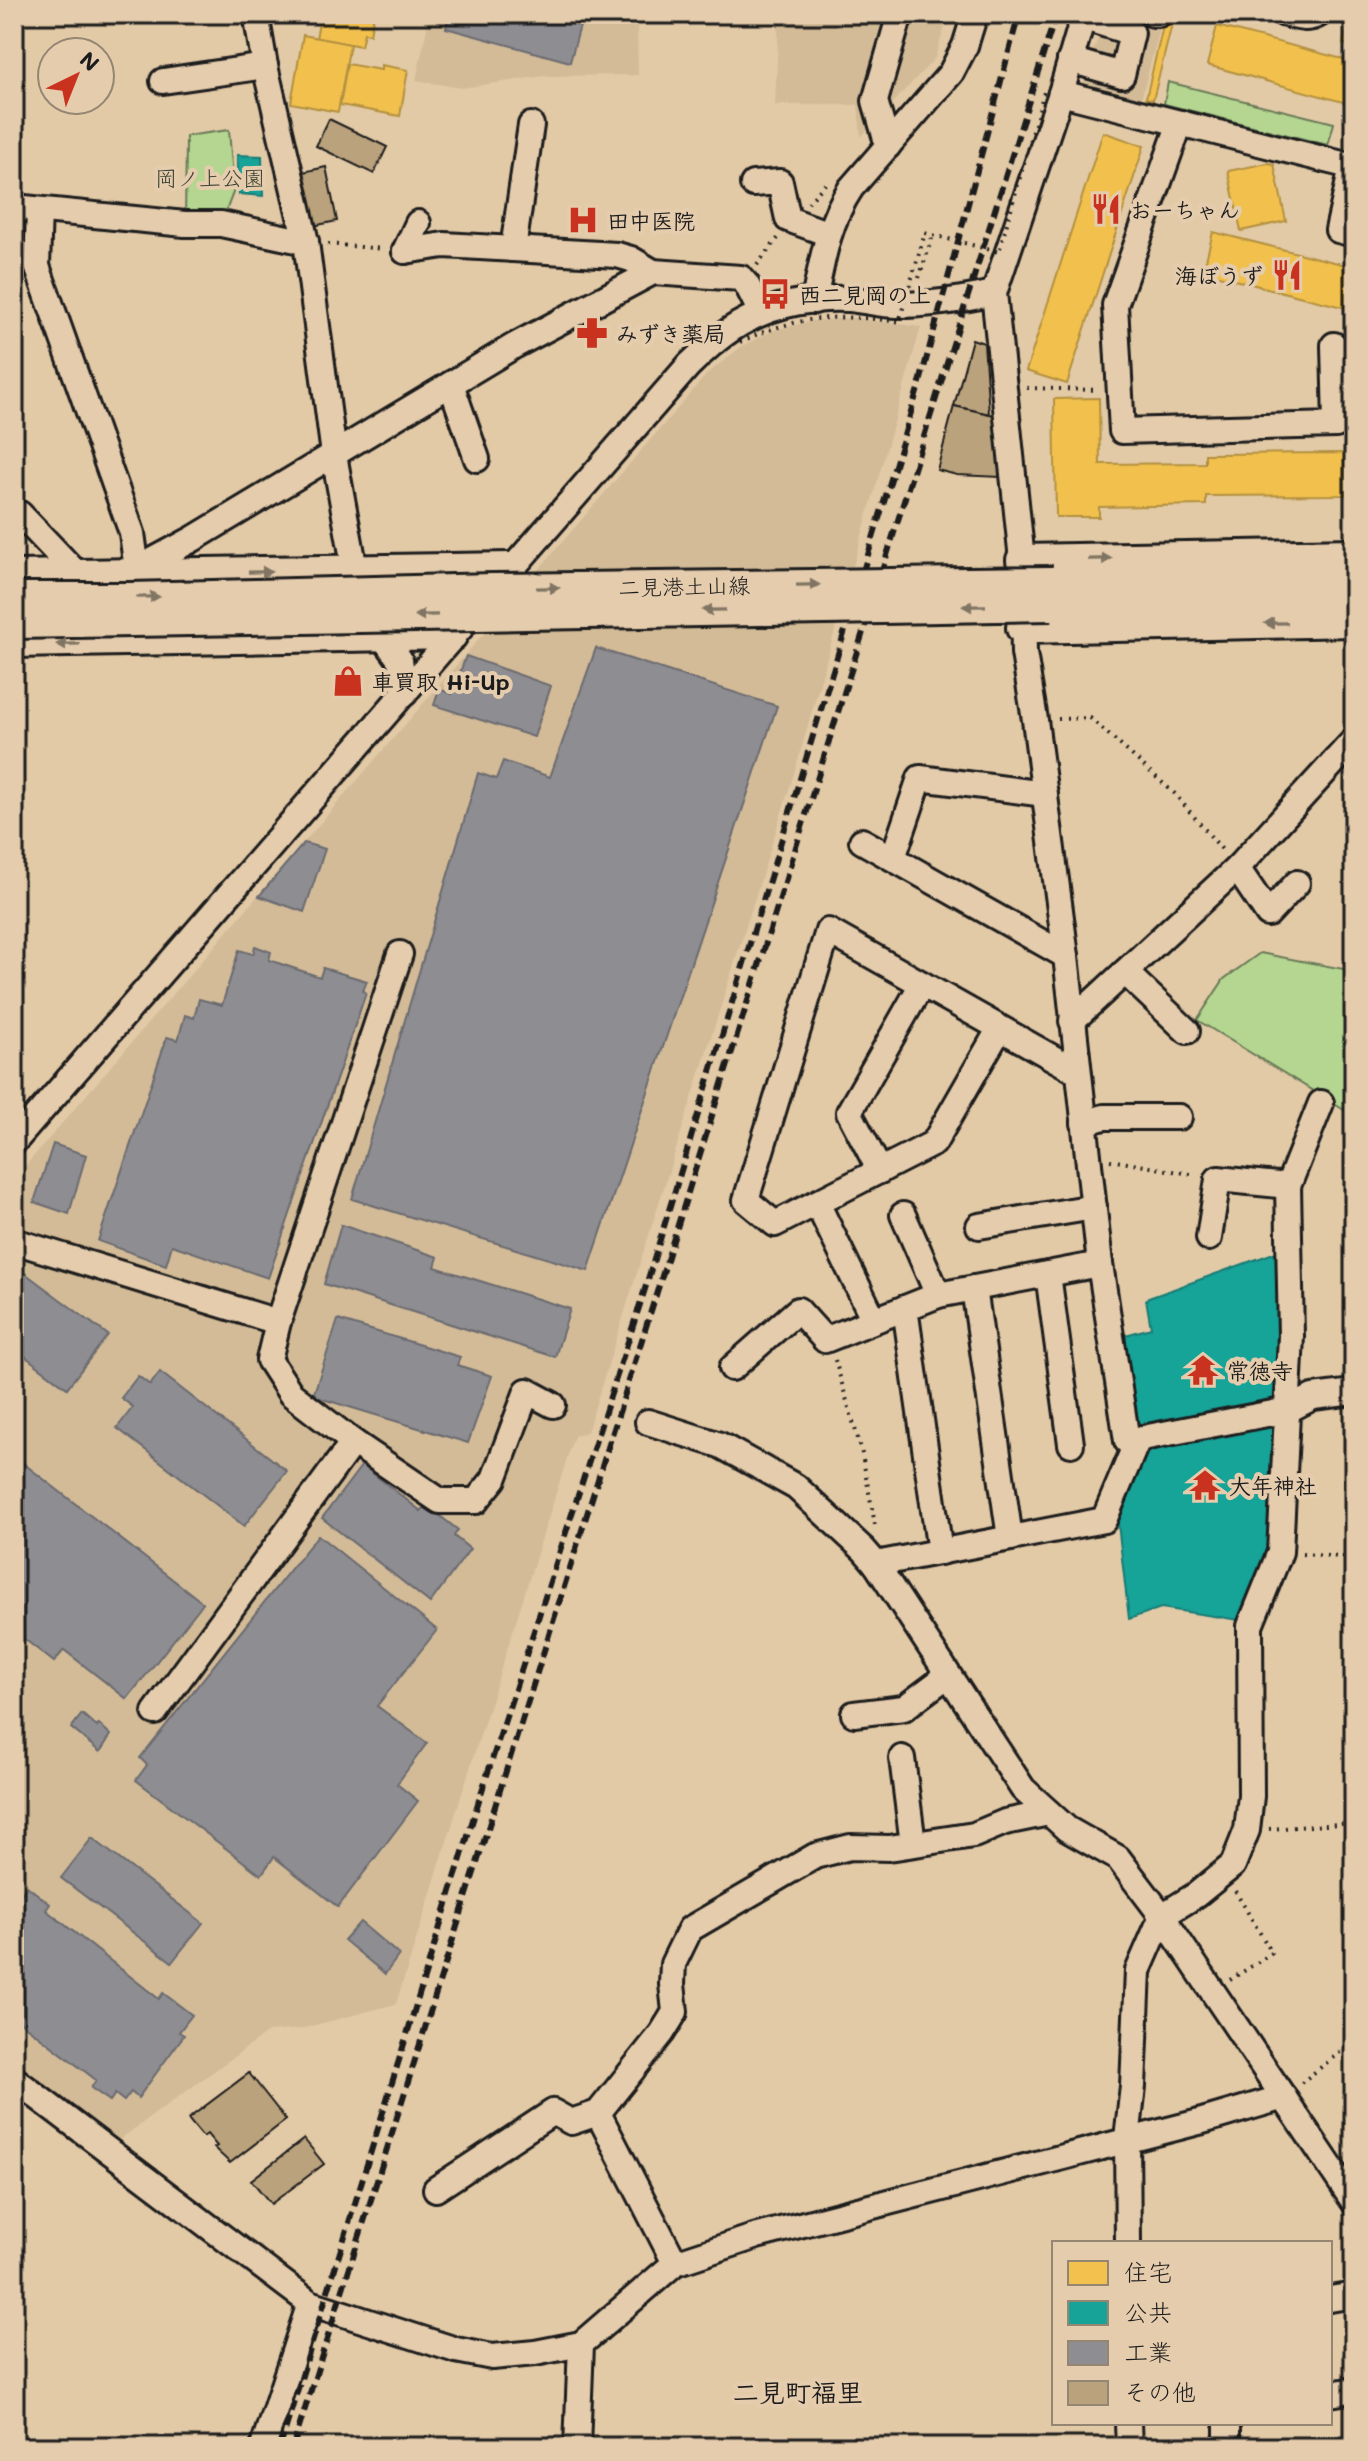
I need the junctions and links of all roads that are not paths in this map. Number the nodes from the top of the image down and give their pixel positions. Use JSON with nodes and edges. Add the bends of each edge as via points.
{"nodes":[{"id":1,"x":256,"y":14,"type":"edge"},
{"id":2,"x":900,"y":14,"type":"edge"},
{"id":3,"x":975,"y":14,"type":"edge"},
{"id":4,"x":1285,"y":14,"type":"edge"},
{"id":5,"x":1319,"y":14,"type":"edge"},
{"id":6,"x":1083,"y":16,"type":"edge"},
{"id":7,"x":1070,"y":60,"type":"junction"},
{"id":8,"x":265,"y":66,"type":"junction"},
{"id":9,"x":163,"y":81,"type":"dead end"},
{"id":10,"x":1052,"y":92,"type":"junction"},
{"id":11,"x":1180,"y":123,"type":"junction"},
{"id":12,"x":531,"y":125,"type":"dead end"},
{"id":13,"x":888,"y":146,"type":"junction"},
{"id":14,"x":1353,"y":167,"type":"edge"},
{"id":15,"x":753,"y":184,"type":"dead end"},
{"id":16,"x":14,"y":207,"type":"edge"},
{"id":17,"x":39,"y":210,"type":"junction"},
{"id":18,"x":418,"y":223,"type":"dead end"},
{"id":19,"x":829,"y":234,"type":"junction"},
{"id":20,"x":1354,"y":234,"type":"edge"},
{"id":21,"x":306,"y":242,"type":"junction"},
{"id":22,"x":513,"y":249,"type":"junction"},
{"id":23,"x":653,"y":272,"type":"junction"},
{"id":24,"x":994,"y":293,"type":"junction"},
{"id":25,"x":814,"y":301,"type":"junction"},
{"id":26,"x":761,"y":313,"type":"junction"},
{"id":27,"x":1334,"y":345,"type":"dead end"},
{"id":28,"x":451,"y":384,"type":"junction"},
{"id":29,"x":334,"y":455,"type":"junction"},
{"id":30,"x":477,"y":459,"type":"dead end"},
{"id":31,"x":14,"y":515,"type":"edge"},
{"id":32,"x":1354,"y":554,"type":"edge"},
{"id":33,"x":1022,"y":560,"type":"junction"},
{"id":34,"x":512,"y":568,"type":"junction"},
{"id":35,"x":355,"y":570,"type":"junction"},
{"id":36,"x":132,"y":572,"type":"junction"},
{"id":37,"x":14,"y":576,"type":"edge"},
{"id":38,"x":79,"y":576,"type":"junction"},
{"id":39,"x":1354,"y":576,"type":"edge"},
{"id":40,"x":1052,"y":593,"type":"junction"},
{"id":41,"x":14,"y":598,"type":"edge"},
{"id":42,"x":1354,"y":600,"type":"edge"},
{"id":43,"x":1354,"y":621,"type":"edge"},
{"id":44,"x":14,"y":623,"type":"edge"},
{"id":45,"x":1022,"y":628,"type":"junction"},
{"id":46,"x":14,"y":637,"type":"edge"},
{"id":47,"x":383,"y":637,"type":"junction"},
{"id":48,"x":454,"y":637,"type":"junction"},
{"id":49,"x":14,"y":645,"type":"edge"},
{"id":50,"x":405,"y":693,"type":"junction"},
{"id":51,"x":1354,"y":740,"type":"edge"},
{"id":52,"x":1045,"y":794,"type":"junction"},
{"id":53,"x":862,"y":841,"type":"dead end"},
{"id":54,"x":893,"y":858,"type":"junction"},
{"id":55,"x":1237,"y":868,"type":"junction"},
{"id":56,"x":1297,"y":883,"type":"dead end"},
{"id":57,"x":400,"y":954,"type":"dead end"},
{"id":58,"x":1066,"y":956,"type":"junction"},
{"id":59,"x":1125,"y":972,"type":"junction"},
{"id":60,"x":922,"y":984,"type":"junction"},
{"id":61,"x":1072,"y":1021,"type":"junction"},
{"id":62,"x":1000,"y":1028,"type":"junction"},
{"id":63,"x":1187,"y":1031,"type":"dead end"},
{"id":64,"x":1078,"y":1072,"type":"junction"},
{"id":65,"x":1321,"y":1103,"type":"dead end"},
{"id":66,"x":1179,"y":1117,"type":"dead end"},
{"id":67,"x":1084,"y":1123,"type":"junction"},
{"id":68,"x":14,"y":1142,"type":"edge"},
{"id":69,"x":880,"y":1171,"type":"junction"},
{"id":70,"x":1288,"y":1186,"type":"junction"},
{"id":71,"x":817,"y":1203,"type":"junction"},
{"id":72,"x":1094,"y":1207,"type":"junction"},
{"id":73,"x":903,"y":1215,"type":"dead end"},
{"id":74,"x":979,"y":1226,"type":"dead end"},
{"id":75,"x":1209,"y":1238,"type":"dead end"},
{"id":76,"x":14,"y":1241,"type":"edge"},
{"id":77,"x":1100,"y":1264,"type":"junction"},
{"id":78,"x":1048,"y":1274,"type":"junction"},
{"id":79,"x":974,"y":1288,"type":"junction"},
{"id":80,"x":938,"y":1295,"type":"junction"},
{"id":81,"x":905,"y":1308,"type":"junction"},
{"id":82,"x":874,"y":1320,"type":"junction"},
{"id":83,"x":278,"y":1322,"type":"junction"},
{"id":84,"x":732,"y":1368,"type":"dead end"},
{"id":85,"x":1354,"y":1392,"type":"edge"},
{"id":86,"x":553,"y":1405,"type":"dead end"},
{"id":87,"x":1288,"y":1410,"type":"junction"},
{"id":88,"x":648,"y":1422,"type":"dead end"},
{"id":89,"x":1138,"y":1439,"type":"junction"},
{"id":90,"x":353,"y":1442,"type":"junction"},
{"id":91,"x":1071,"y":1444,"type":"dead end"},
{"id":92,"x":1010,"y":1538,"type":"junction"},
{"id":93,"x":940,"y":1552,"type":"junction"},
{"id":94,"x":879,"y":1564,"type":"junction"},
{"id":95,"x":948,"y":1675,"type":"junction"},
{"id":96,"x":155,"y":1712,"type":"dead end"},
{"id":97,"x":854,"y":1714,"type":"dead end"},
{"id":98,"x":902,"y":1758,"type":"dead end"},
{"id":99,"x":1049,"y":1813,"type":"junction"},
{"id":100,"x":913,"y":1844,"type":"junction"},
{"id":101,"x":1162,"y":1916,"type":"junction"},
{"id":102,"x":14,"y":2079,"type":"edge"},
{"id":103,"x":1284,"y":2097,"type":"junction"},
{"id":104,"x":598,"y":2113,"type":"junction"},
{"id":105,"x":1127,"y":2139,"type":"junction"},
{"id":106,"x":436,"y":2189,"type":"dead end"},
{"id":107,"x":1354,"y":2202,"type":"edge"},
{"id":108,"x":1128,"y":2241,"type":"edge"},
{"id":109,"x":675,"y":2263,"type":"junction"},
{"id":110,"x":1354,"y":2295,"type":"edge"},
{"id":111,"x":1332,"y":2299,"type":"edge"},
{"id":112,"x":310,"y":2303,"type":"junction"},
{"id":113,"x":581,"y":2344,"type":"junction"},
{"id":114,"x":1354,"y":2390,"type":"edge"},
{"id":115,"x":1332,"y":2394,"type":"edge"},
{"id":116,"x":1128,"y":2425,"type":"edge"},
{"id":117,"x":1227,"y":2425,"type":"edge"},
{"id":118,"x":263,"y":2447,"type":"edge"},
{"id":119,"x":577,"y":2447,"type":"edge"},
{"id":120,"x":1129,"y":2447,"type":"edge"},
{"id":121,"x":1227,"y":2447,"type":"edge"}],
"edges":[{"from":1,"to":8,"type":"street"},
{"from":2,"to":13,"type":"street","via":[[875,101]]},
{"from":3,"to":13,"type":"street","via":[[951,73]]},
{"from":4,"to":5,"type":"street","via":[[1304,19]]},
{"from":6,"to":7,"type":"street"},
{"from":6,"to":7,"type":"street","via":[[1132,33],[1122,75]]},
{"from":7,"to":10,"type":"street"},
{"from":8,"to":9,"type":"street"},
{"from":8,"to":21,"type":"street"},
{"from":10,"to":11,"type":"street"},
{"from":10,"to":24,"type":"street"},
{"from":11,"to":14,"type":"street"},
{"from":11,"to":27,"type":"street","via":[[1115,305],[1122,431],[1336,425]]},
{"from":12,"to":22,"type":"street"},
{"from":13,"to":19,"type":"street","via":[[851,188]]},
{"from":14,"to":20,"type":"street","via":[[1338,230]]},
{"from":15,"to":19,"type":"street","via":[[780,182],[790,220]]},
{"from":16,"to":17,"type":"street"},
{"from":17,"to":21,"type":"street","via":[[221,224]]},
{"from":17,"to":36,"type":"street","via":[[37,266],[132,533]]},
{"from":18,"to":22,"type":"street","via":[[405,251],[444,245]]},
{"from":19,"to":25,"type":"street"},
{"from":21,"to":29,"type":"street"},
{"from":22,"to":23,"type":"street","via":[[617,255]]},
{"from":23,"to":26,"type":"street","via":[[741,278]]},
{"from":23,"to":28,"type":"street"},
{"from":24,"to":25,"type":"street","via":[[896,305]]},
{"from":24,"to":33,"type":"street"},
{"from":25,"to":26,"type":"street"},
{"from":26,"to":34,"type":"street","via":[[733,328],[689,365]]},
{"from":28,"to":29,"type":"street"},
{"from":28,"to":30,"type":"street"},
{"from":29,"to":35,"type":"street"},
{"from":29,"to":36,"type":"street"},
{"from":31,"to":38,"type":"street","via":[[20,514]]},
{"from":33,"to":32,"type":"main road","one_way":true},
{"from":33,"to":45,"type":"street"},
{"from":34,"to":35,"type":"main road"},
{"from":34,"to":48,"type":"street"},
{"from":36,"to":35,"type":"main road","one_way":true},
{"from":35,"to":47,"type":"street"},
{"from":36,"to":38,"type":"main road"},
{"from":36,"to":46,"type":"street"},
{"from":37,"to":38,"type":"main road"},
{"from":39,"to":40,"type":"main road","name":"二見港土山線"},
{"from":41,"to":40,"type":"main road","name":"二見港土山線","one_way":true,"bridge":true,"via":[[493,589]]},
{"from":40,"to":42,"type":"main road","name":"二見港土山線"},
{"from":40,"to":44,"type":"main road","name":"二見港土山線","one_way":true,"bridge":true},
{"from":43,"to":45,"type":"main road","one_way":true},
{"from":45,"to":52,"type":"street"},
{"from":47,"to":48,"type":"street"},
{"from":47,"to":49,"type":"street","one_way":true},
{"from":47,"to":50,"type":"street","via":[[400,660]]},
{"from":48,"to":50,"type":"street"},
{"from":50,"to":68,"type":"street"},
{"from":51,"to":55,"type":"street"},
{"from":52,"to":54,"type":"street","via":[[920,778]]},
{"from":52,"to":58,"type":"street"},
{"from":53,"to":54,"type":"street"},
{"from":54,"to":58,"type":"street"},
{"from":55,"to":56,"type":"street","via":[[1268,914]]},
{"from":55,"to":59,"type":"street"},
{"from":57,"to":83,"type":"street"},
{"from":58,"to":61,"type":"street"},
{"from":59,"to":61,"type":"street"},
{"from":59,"to":63,"type":"street"},
{"from":60,"to":62,"type":"street"},
{"from":60,"to":69,"type":"street","via":[[849,1112]]},
{"from":60,"to":71,"type":"street","via":[[828,931],[746,1200],[775,1224]]},
{"from":61,"to":64,"type":"street"},
{"from":62,"to":64,"type":"street"},
{"from":62,"to":69,"type":"street","via":[[934,1143]]},
{"from":64,"to":67,"type":"street"},
{"from":65,"to":70,"type":"street"},
{"from":66,"to":67,"type":"street","via":[[1104,1117]]},
{"from":67,"to":72,"type":"street"},
{"from":69,"to":71,"type":"street"},
{"from":70,"to":75,"type":"street","via":[[1218,1179]]},
{"from":70,"to":87,"type":"street"},
{"from":71,"to":82,"type":"street"},
{"from":72,"to":74,"type":"street"},
{"from":72,"to":77,"type":"street"},
{"from":73,"to":80,"type":"street"},
{"from":76,"to":83,"type":"street"},
{"from":77,"to":78,"type":"street"},
{"from":77,"to":89,"type":"street","via":[[1127,1441]]},
{"from":78,"to":79,"type":"street"},
{"from":78,"to":91,"type":"street"},
{"from":79,"to":80,"type":"street"},
{"from":79,"to":92,"type":"street"},
{"from":80,"to":81,"type":"street"},
{"from":81,"to":82,"type":"street"},
{"from":81,"to":93,"type":"street"},
{"from":82,"to":84,"type":"street","via":[[825,1340],[798,1310]]},
{"from":83,"to":90,"type":"street","via":[[269,1360],[291,1394]]},
{"from":85,"to":87,"type":"street","via":[[1313,1397]]},
{"from":86,"to":90,"type":"street","via":[[527,1391],[494,1479],[476,1501],[440,1501]]},
{"from":87,"to":89,"type":"street"},
{"from":87,"to":101,"type":"street","via":[[1280,1552],[1250,1626],[1247,1830],[1233,1865]]},
{"from":88,"to":94,"type":"street","via":[[720,1445],[796,1487]]},
{"from":89,"to":92,"type":"street","via":[[1104,1520]]},
{"from":90,"to":96,"type":"street"},
{"from":92,"to":93,"type":"street"},
{"from":93,"to":94,"type":"street"},
{"from":94,"to":95,"type":"street"},
{"from":95,"to":97,"type":"street","via":[[904,1708]]},
{"from":95,"to":99,"type":"street","via":[[1023,1789]]},
{"from":98,"to":100,"type":"street"},
{"from":99,"to":100,"type":"street","via":[[974,1835]]},
{"from":99,"to":101,"type":"street","via":[[1118,1858]]},
{"from":100,"to":104,"type":"street","via":[[850,1847],[815,1856],[690,1929],[673,1964],[675,2012]]},
{"from":101,"to":103,"type":"street"},
{"from":101,"to":105,"type":"street","via":[[1138,1971]]},
{"from":102,"to":112,"type":"street"},
{"from":103,"to":105,"type":"street"},
{"from":103,"to":107,"type":"street"},
{"from":104,"to":106,"type":"street","via":[[571,2122],[553,2112]]},
{"from":104,"to":109,"type":"street"},
{"from":105,"to":108,"type":"street"},
{"from":105,"to":109,"type":"street","via":[[757,2236]]},
{"from":109,"to":113,"type":"street"},
{"from":110,"to":111,"type":"street"},
{"from":112,"to":113,"type":"street","via":[[492,2357]]},
{"from":112,"to":118,"type":"street"},
{"from":113,"to":119,"type":"street"},
{"from":114,"to":115,"type":"street"},
{"from":116,"to":120,"type":"street"},
{"from":117,"to":121,"type":"street"}]}
